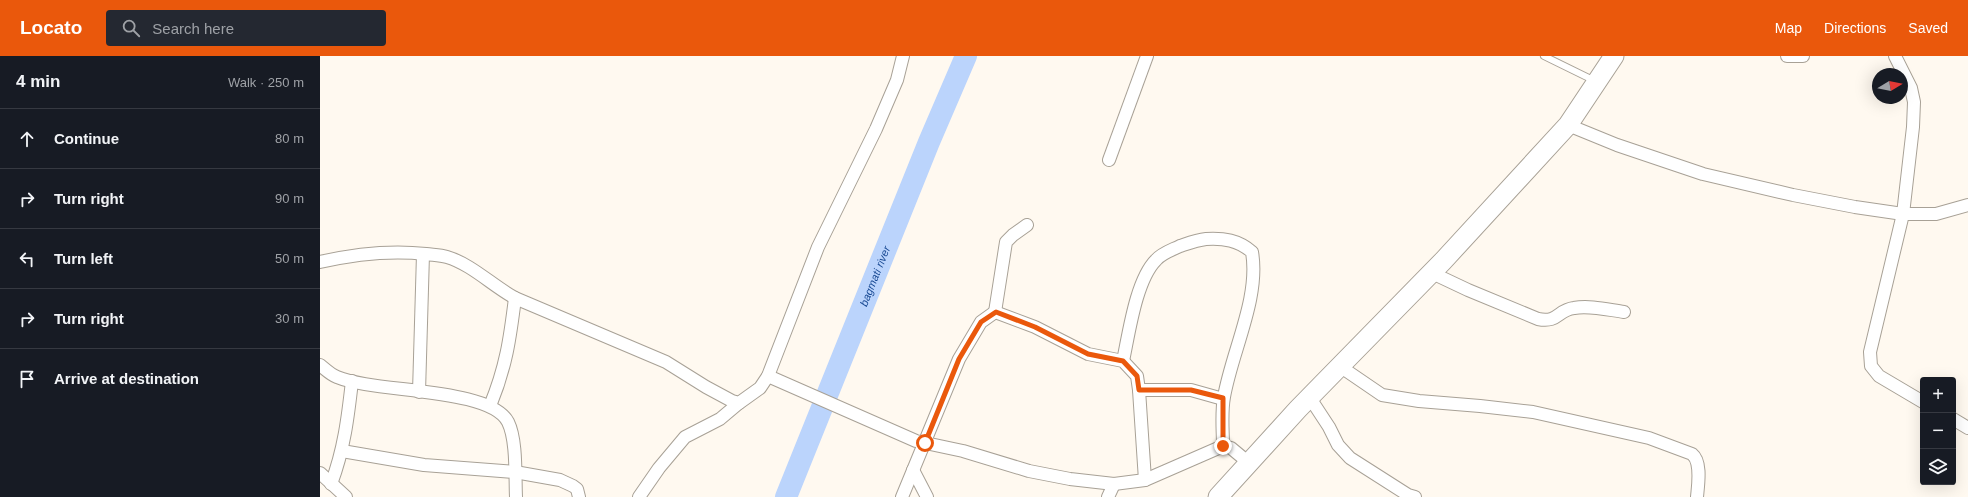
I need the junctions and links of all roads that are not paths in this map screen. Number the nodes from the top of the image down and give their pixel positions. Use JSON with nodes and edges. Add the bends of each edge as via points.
{"nodes":[{"id":1,"x":903,"y":56,"type":"edge"},
{"id":2,"x":1147,"y":56,"type":"edge"},
{"id":3,"x":1544,"y":56,"type":"edge"},
{"id":4,"x":1614,"y":56,"type":"edge"},
{"id":5,"x":1787,"y":56,"type":"edge"},
{"id":6,"x":1803,"y":56,"type":"edge"},
{"id":7,"x":1895,"y":56,"type":"edge"},
{"id":8,"x":1596,"y":82,"type":"junction"},
{"id":9,"x":1568,"y":125,"type":"junction"},
{"id":10,"x":1109,"y":160,"type":"dead end"},
{"id":11,"x":1968,"y":205,"type":"edge"},
{"id":12,"x":1903,"y":214,"type":"junction"},
{"id":13,"x":1028,"y":225,"type":"dead end"},
{"id":14,"x":423,"y":254,"type":"junction"},
{"id":15,"x":320,"y":262,"type":"edge"},
{"id":16,"x":1432,"y":273,"type":"junction"},
{"id":17,"x":515,"y":298,"type":"junction"},
{"id":18,"x":996,"y":312,"type":"junction"},
{"id":19,"x":1624,"y":312,"type":"dead end"},
{"id":20,"x":1123,"y":361,"type":"junction"},
{"id":21,"x":320,"y":365,"type":"edge"},
{"id":22,"x":1341,"y":367,"type":"junction"},
{"id":23,"x":768,"y":376,"type":"junction"},
{"id":24,"x":352,"y":381,"type":"junction"},
{"id":25,"x":1139,"y":390,"type":"junction"},
{"id":26,"x":419,"y":392,"type":"junction"},
{"id":27,"x":1223,"y":398,"type":"junction"},
{"id":28,"x":1310,"y":398,"type":"junction"},
{"id":29,"x":1920,"y":400,"type":"edge"},
{"id":30,"x":739,"y":403,"type":"junction"},
{"id":31,"x":490,"y":406,"type":"junction"},
{"id":32,"x":1956,"y":421,"type":"edge"},
{"id":33,"x":1968,"y":428,"type":"edge"},
{"id":34,"x":920,"y":442,"type":"junction"},
{"id":35,"x":1223,"y":446,"type":"junction"},
{"id":36,"x":342,"y":451,"type":"junction"},
{"id":37,"x":1249,"y":463,"type":"junction"},
{"id":38,"x":913,"y":470,"type":"junction"},
{"id":39,"x":515,"y":472,"type":"junction"},
{"id":40,"x":320,"y":473,"type":"edge"},
{"id":41,"x":1145,"y":480,"type":"junction"},
{"id":42,"x":331,"y":484,"type":"junction"},
{"id":43,"x":1114,"y":484,"type":"junction"},
{"id":44,"x":1411,"y":496,"type":"edge"},
{"id":45,"x":346,"y":497,"type":"edge"},
{"id":46,"x":516,"y":497,"type":"edge"},
{"id":47,"x":579,"y":497,"type":"edge"},
{"id":48,"x":639,"y":497,"type":"edge"},
{"id":49,"x":902,"y":497,"type":"edge"},
{"id":50,"x":927,"y":497,"type":"edge"},
{"id":51,"x":1108,"y":497,"type":"edge"},
{"id":52,"x":1218,"y":497,"type":"edge"},
{"id":53,"x":1697,"y":497,"type":"edge"}],
"edges":[{"from":1,"to":23,"type":"street","via":[[897,80],[876,129],[818,247]]},
{"from":2,"to":10,"type":"street"},
{"from":3,"to":8,"type":"lane"},
{"from":4,"to":8,"type":"main road"},
{"from":5,"to":6,"type":"street"},
{"from":7,"to":12,"type":"street","via":[[1911,88],[1914,102]]},
{"from":8,"to":9,"type":"main road"},
{"from":9,"to":12,"type":"street","via":[[1617,145],[1703,174],[1847,205]]},
{"from":9,"to":16,"type":"main road"},
{"from":11,"to":12,"type":"street","via":[[1936,214]]},
{"from":12,"to":29,"type":"street","via":[[1870,352],[1872,366],[1879,376]]},
{"from":13,"to":18,"type":"street","via":[[1006,242]]},
{"from":14,"to":15,"type":"street","via":[[358,254]]},
{"from":14,"to":17,"type":"street","via":[[447,257],[477,272]]},
{"from":14,"to":26,"type":"street"},
{"from":16,"to":19,"type":"street","via":[[1547,321],[1576,307]]},
{"from":16,"to":22,"type":"main road"},
{"from":17,"to":30,"type":"street","via":[[666,362],[706,387]]},
{"from":17,"to":31,"type":"street","via":[[509,346],[502,376]]},
{"from":18,"to":20,"type":"street","via":[[1035,327],[1088,354]]},
{"from":18,"to":34,"type":"street","via":[[981,322],[959,359]]},
{"from":20,"to":25,"type":"street","via":[[1137,376]]},
{"from":20,"to":27,"type":"street","via":[[1134,309],[1146,274],[1156,259],[1198,240],[1229,240],[1243,245],[1252,252],[1254,284]]},
{"from":21,"to":24,"type":"street","via":[[337,377]]},
{"from":22,"to":28,"type":"main road"},
{"from":22,"to":53,"type":"street","via":[[1382,395],[1419,402],[1533,412],[1649,438],[1696,457]]},
{"from":23,"to":30,"type":"street","via":[[760,388]]},
{"from":23,"to":34,"type":"street"},
{"from":24,"to":26,"type":"street"},
{"from":24,"to":36,"type":"street"},
{"from":25,"to":27,"type":"street","via":[[1191,390]]},
{"from":25,"to":41,"type":"street"},
{"from":26,"to":31,"type":"street","via":[[453,396]]},
{"from":27,"to":35,"type":"street"},
{"from":28,"to":37,"type":"main road"},
{"from":28,"to":44,"type":"street","via":[[1338,445],[1350,458]]},
{"from":30,"to":48,"type":"street","via":[[720,419],[685,437]]},
{"from":31,"to":39,"type":"street","via":[[507,420],[512,431]]},
{"from":32,"to":33,"type":"street"},
{"from":34,"to":38,"type":"street"},
{"from":34,"to":43,"type":"street","via":[[963,451],[1029,471]]},
{"from":35,"to":37,"type":"street","via":[[1232,448]]},
{"from":35,"to":41,"type":"street"},
{"from":36,"to":39,"type":"street","via":[[424,464]]},
{"from":36,"to":42,"type":"street"},
{"from":37,"to":52,"type":"main road"},
{"from":38,"to":49,"type":"street"},
{"from":38,"to":50,"type":"street"},
{"from":39,"to":46,"type":"street"},
{"from":39,"to":47,"type":"street","via":[[566,482],[577,489]]},
{"from":40,"to":42,"type":"street"},
{"from":41,"to":43,"type":"street"},
{"from":42,"to":45,"type":"street"},
{"from":43,"to":51,"type":"street"}]}
